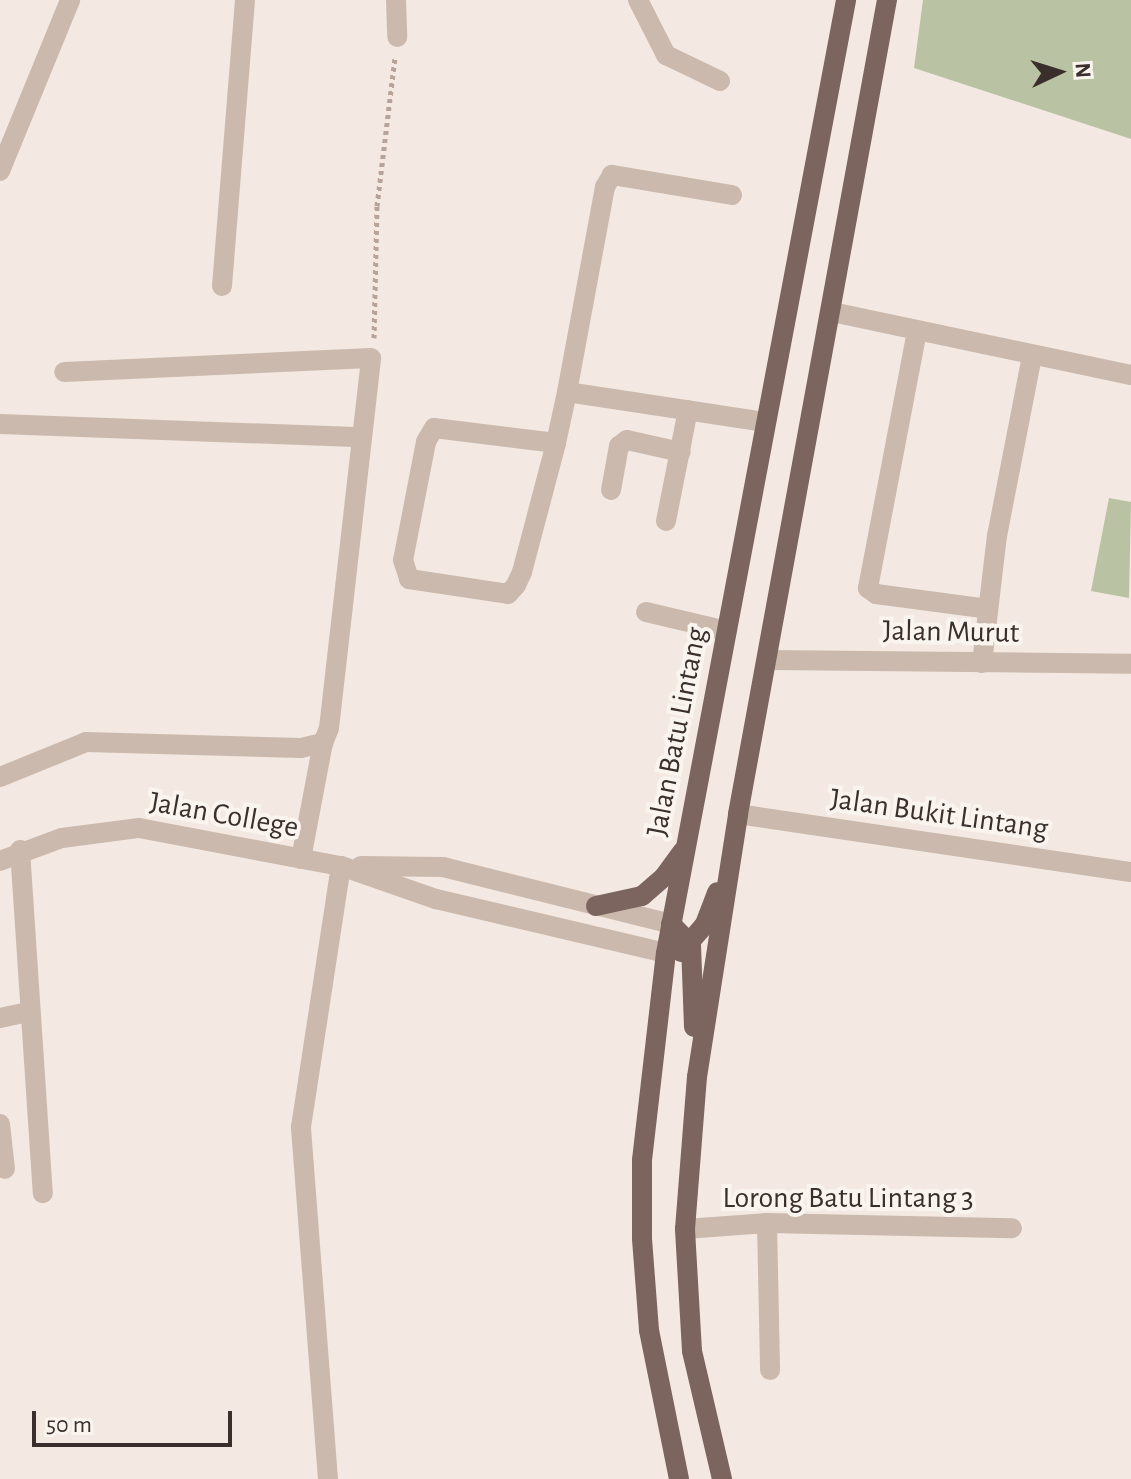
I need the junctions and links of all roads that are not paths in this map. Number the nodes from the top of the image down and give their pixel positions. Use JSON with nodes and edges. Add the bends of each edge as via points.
{"nodes":[{"id":1,"x":245,"y":0,"type":"edge"},
{"id":2,"x":396,"y":0,"type":"edge"},
{"id":3,"x":638,"y":0,"type":"edge"},
{"id":4,"x":887,"y":0,"type":"edge"},
{"id":5,"x":73,"y":4,"type":"edge"},
{"id":6,"x":842,"y":5,"type":"edge"},
{"id":7,"x":397,"y":37,"type":"road end"},
{"id":8,"x":720,"y":81,"type":"dead end"},
{"id":9,"x":0,"y":171,"type":"edge"},
{"id":10,"x":732,"y":195,"type":"dead end"},
{"id":11,"x":222,"y":286,"type":"dead end"},
{"id":12,"x":832,"y":312,"type":"junction"},
{"id":13,"x":917,"y":331,"type":"junction"},
{"id":14,"x":1032,"y":356,"type":"junction"},
{"id":15,"x":64,"y":372,"type":"dead end"},
{"id":16,"x":1131,"y":375,"type":"edge"},
{"id":17,"x":567,"y":392,"type":"junction"},
{"id":18,"x":688,"y":410,"type":"junction"},
{"id":19,"x":766,"y":422,"type":"junction"},
{"id":20,"x":0,"y":424,"type":"edge"},
{"id":21,"x":362,"y":437,"type":"junction"},
{"id":22,"x":556,"y":443,"type":"junction"},
{"id":23,"x":681,"y":452,"type":"junction"},
{"id":24,"x":611,"y":490,"type":"dead end"},
{"id":25,"x":666,"y":521,"type":"dead end"},
{"id":26,"x":988,"y":609,"type":"junction"},
{"id":27,"x":646,"y":612,"type":"dead end"},
{"id":28,"x":727,"y":631,"type":"junction"},
{"id":29,"x":769,"y":660,"type":"junction"},
{"id":30,"x":982,"y":663,"type":"junction"},
{"id":31,"x":1131,"y":664,"type":"edge"},
{"id":32,"x":323,"y":743,"type":"junction"},
{"id":33,"x":0,"y":777,"type":"edge"},
{"id":34,"x":738,"y":814,"type":"junction"},
{"id":35,"x":686,"y":846,"type":"junction"},
{"id":36,"x":20,"y":850,"type":"junction"},
{"id":37,"x":731,"y":858,"type":"junction"},
{"id":38,"x":301,"y":859,"type":"junction"},
{"id":39,"x":0,"y":861,"type":"edge"},
{"id":40,"x":341,"y":866,"type":"junction"},
{"id":41,"x":443,"y":867,"type":"junction"},
{"id":42,"x":1131,"y":872,"type":"edge"},
{"id":43,"x":436,"y":899,"type":"junction"},
{"id":44,"x":596,"y":906,"type":"junction"},
{"id":45,"x":671,"y":924,"type":"junction"},
{"id":46,"x":691,"y":945,"type":"junction"},
{"id":47,"x":666,"y":953,"type":"junction"},
{"id":48,"x":29,"y":1012,"type":"junction"},
{"id":49,"x":0,"y":1018,"type":"edge"},
{"id":50,"x":697,"y":1077,"type":"junction"},
{"id":51,"x":0,"y":1124,"type":"edge"},
{"id":52,"x":5,"y":1169,"type":"dead end"},
{"id":53,"x":43,"y":1193,"type":"dead end"},
{"id":54,"x":767,"y":1223,"type":"junction"},
{"id":55,"x":1012,"y":1228,"type":"dead end"},
{"id":56,"x":685,"y":1229,"type":"junction"},
{"id":57,"x":770,"y":1370,"type":"dead end"},
{"id":58,"x":328,"y":1479,"type":"edge"},
{"id":59,"x":679,"y":1479,"type":"edge"},
{"id":60,"x":722,"y":1479,"type":"edge"}],
"edges":[{"from":1,"to":11,"type":"street"},
{"from":2,"to":7,"type":"street"},
{"from":3,"to":8,"type":"street","via":[[666,55]]},
{"from":4,"to":12,"type":"main road"},
{"from":5,"to":9,"type":"street"},
{"from":6,"to":19,"type":"main road","name":"Jalan Batu Lintang"},
{"from":10,"to":17,"type":"street","via":[[612,175],[605,187]]},
{"from":12,"to":13,"type":"street"},
{"from":12,"to":29,"type":"main road"},
{"from":13,"to":14,"type":"street"},
{"from":13,"to":26,"type":"street","via":[[868,588],[876,594]]},
{"from":14,"to":16,"type":"street"},
{"from":14,"to":26,"type":"street"},
{"from":15,"to":21,"type":"street","via":[[371,358]]},
{"from":17,"to":18,"type":"street"},
{"from":17,"to":22,"type":"street"},
{"from":18,"to":19,"type":"street"},
{"from":18,"to":23,"type":"street"},
{"from":19,"to":28,"type":"main road","name":"Jalan Batu Lintang"},
{"from":20,"to":21,"type":"street"},
{"from":21,"to":32,"type":"street","via":[[329,728]]},
{"from":22,"to":22,"type":"street","via":[[522,572],[508,594],[409,579],[403,560],[426,442],[434,428]]},
{"from":23,"to":24,"type":"street","via":[[627,440],[619,446]]},
{"from":23,"to":25,"type":"street"},
{"from":26,"to":30,"type":"street"},
{"from":27,"to":28,"type":"street"},
{"from":28,"to":35,"type":"main road","name":"Jalan Batu Lintang"},
{"from":29,"to":30,"type":"street","name":"Jalan Murut"},
{"from":29,"to":34,"type":"main road"},
{"from":30,"to":31,"type":"street","name":"Jalan Murut"},
{"from":32,"to":33,"type":"street","via":[[301,748],[86,742]]},
{"from":32,"to":38,"type":"street"},
{"from":34,"to":37,"type":"main road"},
{"from":34,"to":42,"type":"street","name":"Jalan Bukit Lintang"},
{"from":35,"to":44,"type":"main road","via":[[642,896]]},
{"from":35,"to":45,"type":"main road","name":"Jalan Batu Lintang"},
{"from":36,"to":38,"type":"street","name":"Jalan College","via":[[62,838],[139,828]]},
{"from":36,"to":39,"type":"street","name":"Jalan College"},
{"from":36,"to":48,"type":"street"},
{"from":37,"to":46,"type":"main road"},
{"from":37,"to":50,"type":"main road"},
{"from":38,"to":40,"type":"street","name":"Jalan College"},
{"from":40,"to":41,"type":"street"},
{"from":40,"to":43,"type":"street","name":"Jalan College"},
{"from":40,"to":58,"type":"street","via":[[301,1127]]},
{"from":41,"to":43,"type":"street","via":[[427,878]]},
{"from":41,"to":44,"type":"street"},
{"from":43,"to":47,"type":"street","name":"Jalan College"},
{"from":44,"to":45,"type":"street"},
{"from":45,"to":46,"type":"main road"},
{"from":45,"to":47,"type":"main road","name":"Jalan Batu Lintang"},
{"from":46,"to":47,"type":"main road","via":[[683,952]]},
{"from":46,"to":50,"type":"main road"},
{"from":47,"to":59,"type":"main road","name":"Jalan Batu Lintang","via":[[642,1160],[642,1238],[651,1345]]},
{"from":48,"to":49,"type":"street"},
{"from":48,"to":53,"type":"street"},
{"from":50,"to":56,"type":"main road"},
{"from":51,"to":52,"type":"street"},
{"from":54,"to":55,"type":"street","name":"Lorong Batu Lintang 3"},
{"from":54,"to":56,"type":"street","name":"Lorong Batu Lintang 3"},
{"from":54,"to":57,"type":"street"},
{"from":56,"to":60,"type":"main road","via":[[692,1351]]}]}
